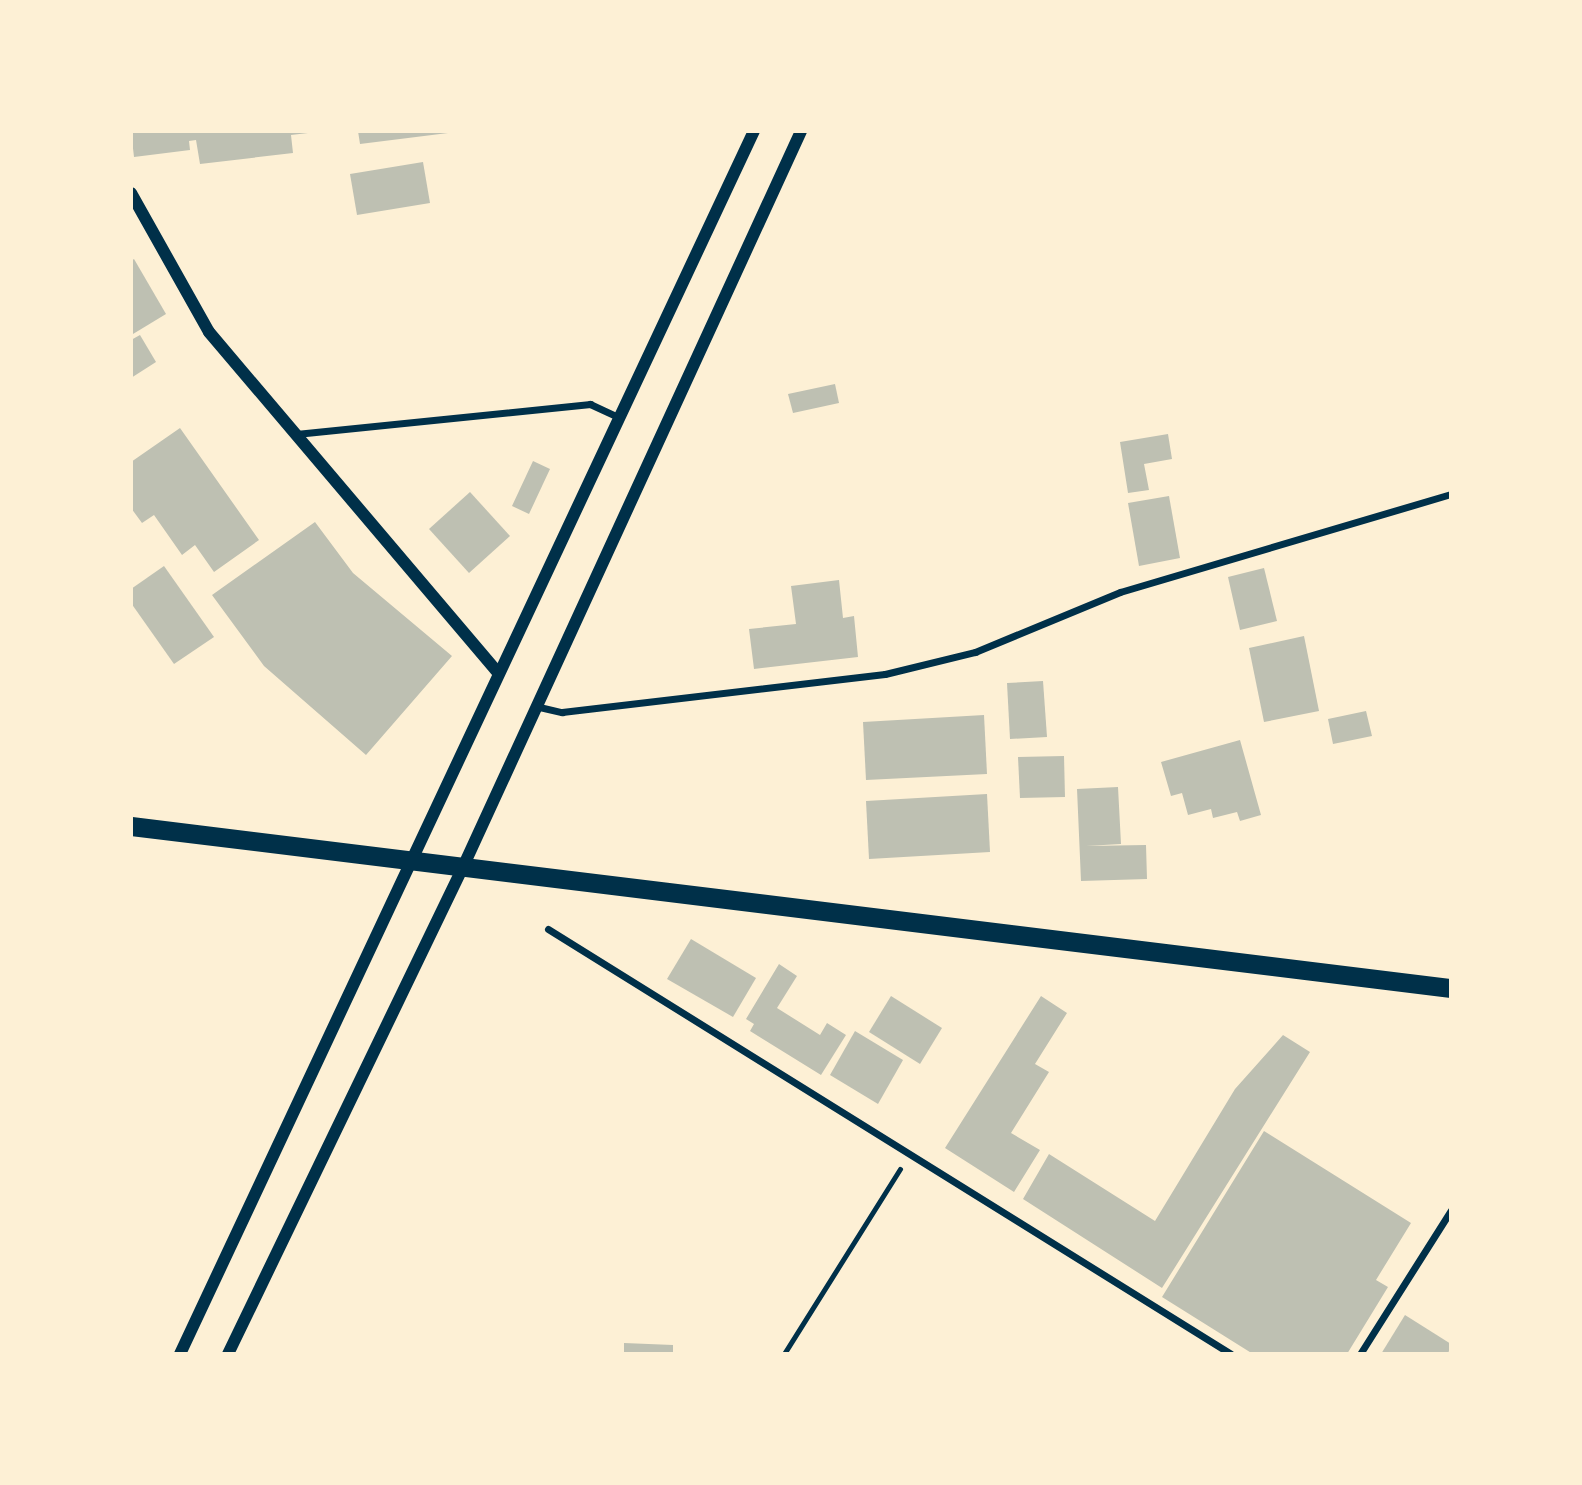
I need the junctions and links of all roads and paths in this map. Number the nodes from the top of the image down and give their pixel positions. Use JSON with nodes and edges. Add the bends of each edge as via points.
{"nodes":[{"id":1,"x":754,"y":131,"type":"edge"},
{"id":2,"x":801,"y":131,"type":"edge"},
{"id":3,"x":131,"y":193,"type":"edge"},
{"id":4,"x":620,"y":418,"type":"junction"},
{"id":5,"x":296,"y":434,"type":"junction"},
{"id":6,"x":1451,"y":494,"type":"edge"},
{"id":7,"x":498,"y":673,"type":"junction"},
{"id":8,"x":534,"y":705,"type":"junction"},
{"id":9,"x":131,"y":826,"type":"edge"},
{"id":10,"x":414,"y":861,"type":"junction"},
{"id":11,"x":463,"y":867,"type":"junction"},
{"id":12,"x":548,"y":929,"type":"dead end"},
{"id":13,"x":1451,"y":989,"type":"edge"},
{"id":14,"x":910,"y":1154,"type":"junction"},
{"id":15,"x":1451,"y":1210,"type":"edge"},
{"id":16,"x":180,"y":1354,"type":"edge"},
{"id":17,"x":228,"y":1354,"type":"edge"},
{"id":18,"x":784,"y":1354,"type":"edge"},
{"id":19,"x":1231,"y":1354,"type":"edge"},
{"id":20,"x":1360,"y":1354,"type":"edge"}],
"edges":[{"from":1,"to":4,"type":"street"},
{"from":2,"to":8,"type":"street"},
{"from":3,"to":5,"type":"street","via":[[209,332]]},
{"from":4,"to":5,"type":"street","via":[[590,404]]},
{"from":4,"to":7,"type":"street"},
{"from":5,"to":7,"type":"street"},
{"from":6,"to":8,"type":"street","via":[[1120,592],[975,652],[898,671],[562,712]]},
{"from":7,"to":10,"type":"street"},
{"from":8,"to":11,"type":"street"},
{"from":9,"to":10,"type":"highway"},
{"from":10,"to":11,"type":"highway"},
{"from":10,"to":16,"type":"street"},
{"from":11,"to":13,"type":"highway"},
{"from":11,"to":17,"type":"street"},
{"from":12,"to":14,"type":"street"},
{"from":14,"to":18,"type":"path"},
{"from":14,"to":19,"type":"street"},
{"from":15,"to":20,"type":"street"}]}
